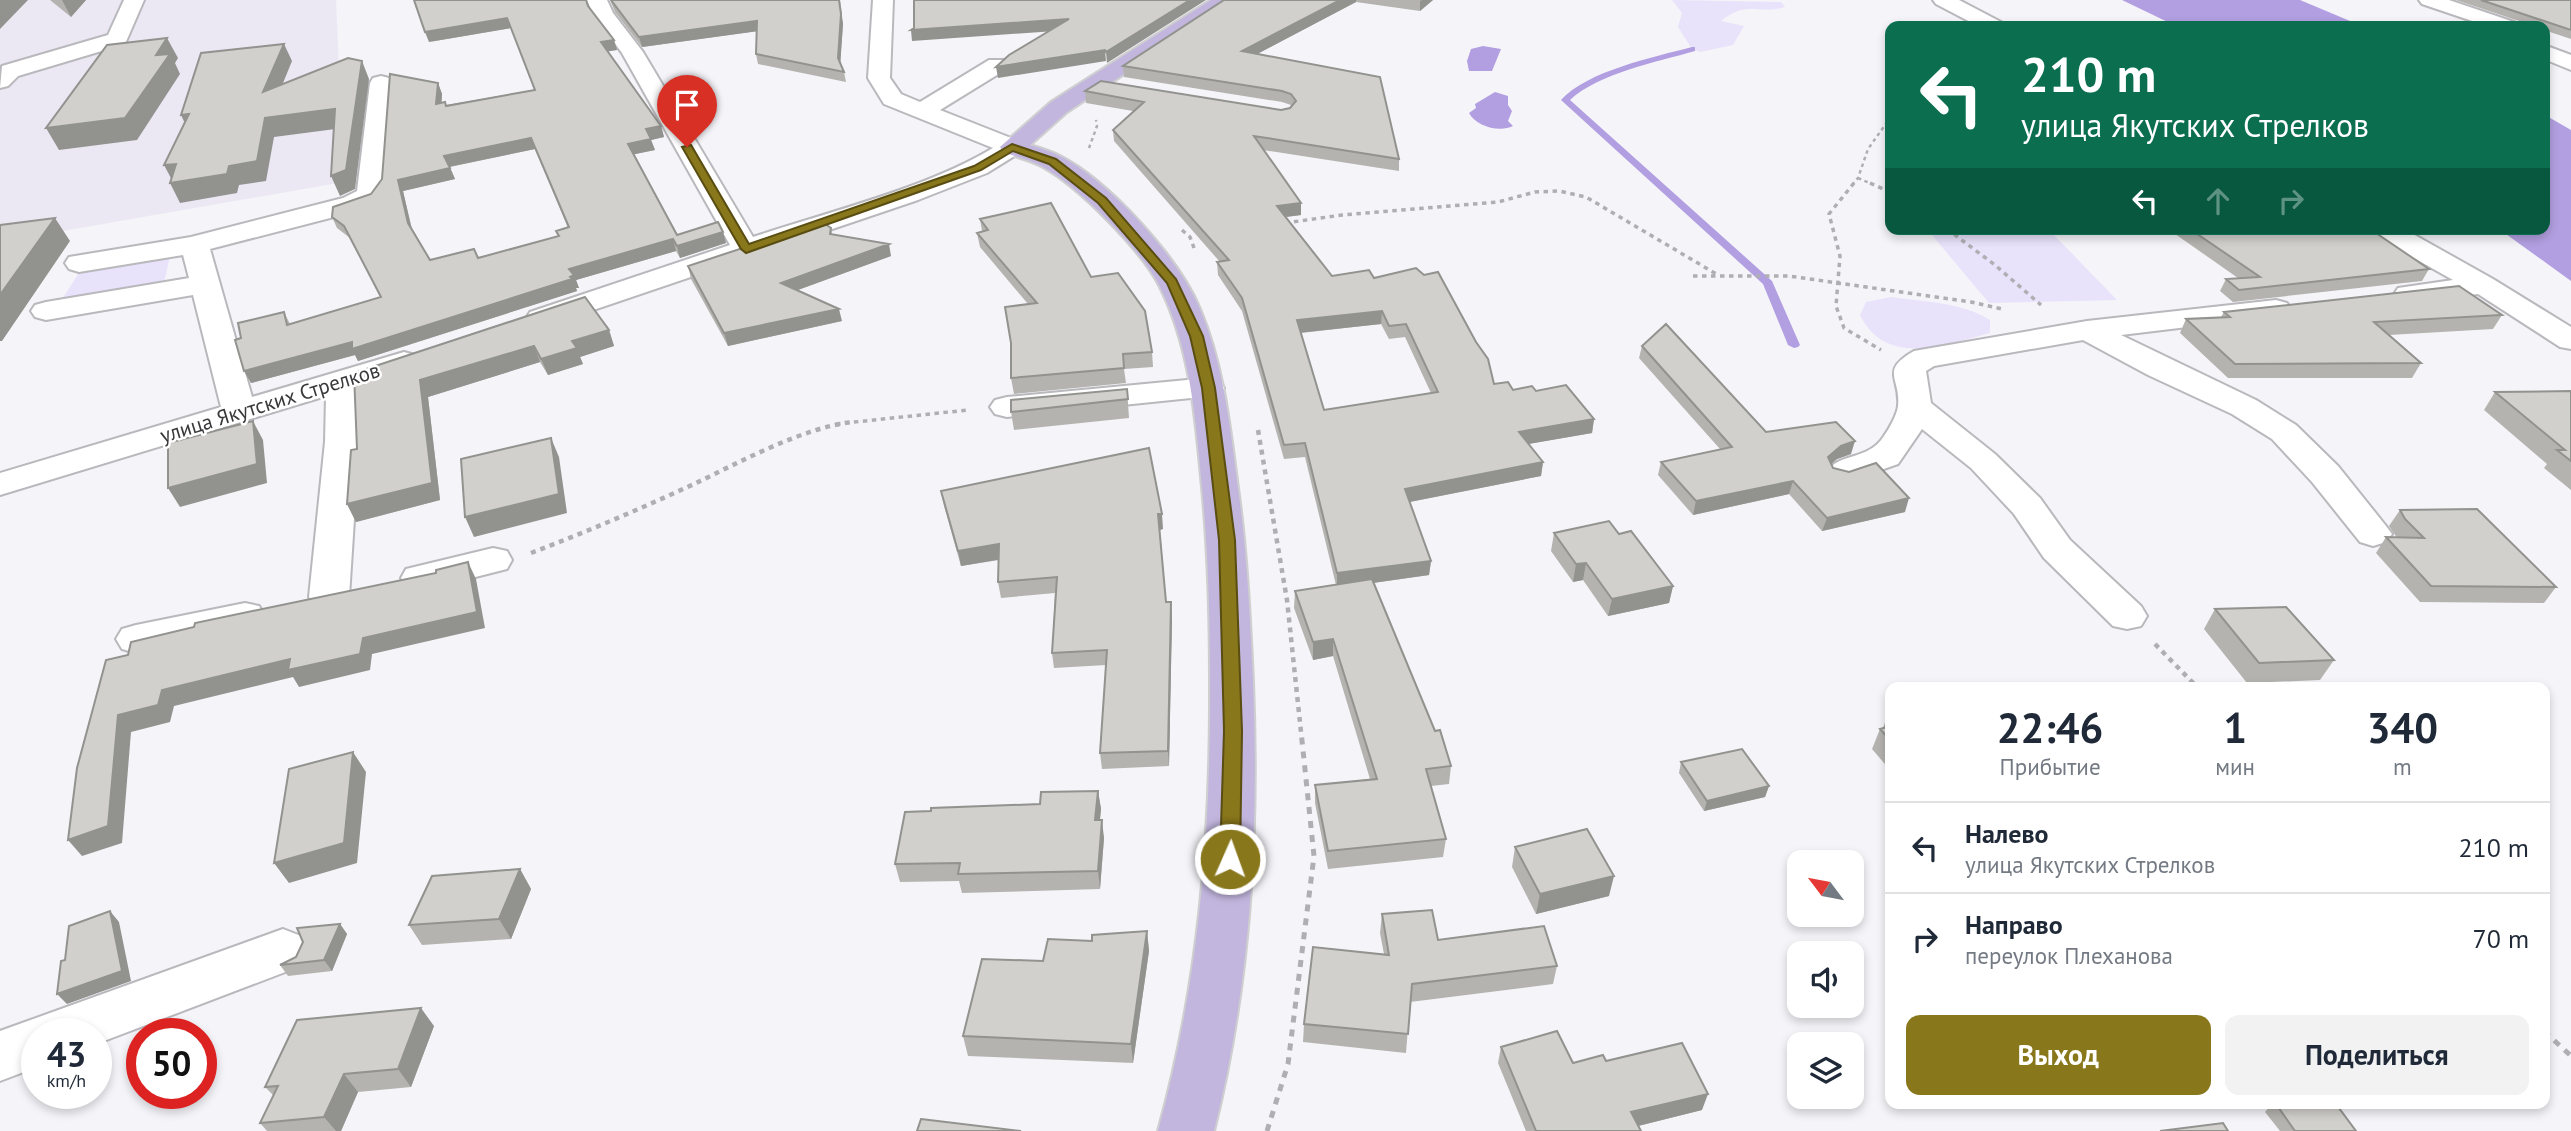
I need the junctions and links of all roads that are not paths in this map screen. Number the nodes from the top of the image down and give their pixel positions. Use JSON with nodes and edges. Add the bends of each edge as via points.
{"nodes":[{"id":1,"x":134,"y":0,"type":"edge"},
{"id":2,"x":597,"y":0,"type":"edge"},
{"id":3,"x":883,"y":0,"type":"edge"},
{"id":4,"x":1225,"y":0,"type":"edge"},
{"id":5,"x":1943,"y":0,"type":"edge"},
{"id":6,"x":2429,"y":0,"type":"edge"},
{"id":7,"x":1983,"y":21,"type":"edge"},
{"id":8,"x":2492,"y":21,"type":"edge"},
{"id":9,"x":2571,"y":37,"type":"edge"},
{"id":10,"x":2550,"y":42,"type":"edge"},
{"id":11,"x":2550,"y":46,"type":"edge"},
{"id":12,"x":2571,"y":63,"type":"edge"},
{"id":13,"x":998,"y":65,"type":"edge"},
{"id":14,"x":0,"y":80,"type":"edge"},
{"id":15,"x":381,"y":83,"type":"dead end"},
{"id":16,"x":922,"y":111,"type":"junction"},
{"id":17,"x":1012,"y":147,"type":"junction"},
{"id":18,"x":2395,"y":235,"type":"edge"},
{"id":19,"x":195,"y":245,"type":"junction"},
{"id":20,"x":746,"y":249,"type":"junction"},
{"id":21,"x":79,"y":263,"type":"dead end"},
{"id":22,"x":204,"y":284,"type":"junction"},
{"id":23,"x":2483,"y":285,"type":"junction"},
{"id":24,"x":2374,"y":298,"type":"edge"},
{"id":25,"x":2306,"y":305,"type":"edge"},
{"id":26,"x":46,"y":311,"type":"dead end"},
{"id":27,"x":510,"y":328,"type":"edge"},
{"id":28,"x":2080,"y":329,"type":"junction"},
{"id":29,"x":2571,"y":340,"type":"edge"},
{"id":30,"x":433,"y":352,"type":"edge"},
{"id":31,"x":343,"y":382,"type":"junction"},
{"id":32,"x":1209,"y":388,"type":"junction"},
{"id":33,"x":1007,"y":407,"type":"road end"},
{"id":34,"x":1915,"y":407,"type":"junction"},
{"id":35,"x":239,"y":412,"type":"junction"},
{"id":36,"x":1844,"y":472,"type":"edge"},
{"id":37,"x":0,"y":484,"type":"edge"},
{"id":38,"x":2373,"y":534,"type":"dead end"},
{"id":39,"x":493,"y":560,"type":"road end"},
{"id":40,"x":329,"y":597,"type":"junction"},
{"id":41,"x":2127,"y":616,"type":"road end"},
{"id":42,"x":136,"y":639,"type":"edge"},
{"id":43,"x":283,"y":951,"type":"dead end"},
{"id":44,"x":101,"y":1018,"type":"edge"},
{"id":45,"x":21,"y":1048,"type":"edge"},
{"id":46,"x":0,"y":1056,"type":"edge"},
{"id":47,"x":1186,"y":1131,"type":"edge"}],
"edges":[{"from":1,"to":14,"type":"street","via":[[117,39],[10,71]]},
{"from":2,"to":20,"type":"street"},
{"from":3,"to":16,"type":"street","via":[[879,78],[892,99]]},
{"from":4,"to":17,"type":"main road","via":[[1110,85],[1059,107]]},
{"from":5,"to":7,"type":"street"},
{"from":6,"to":8,"type":"street"},
{"from":9,"to":10,"type":"street"},
{"from":11,"to":12,"type":"street"},
{"from":13,"to":16,"type":"street"},
{"from":15,"to":19,"type":"street","via":[[372,189],[366,197]]},
{"from":16,"to":17,"type":"street"},
{"from":17,"to":20,"type":"street","via":[[966,172]]},
{"from":17,"to":32,"type":"main road","via":[[1052,162],[1076,178],[1102,201],[1172,282],[1196,336]]},
{"from":18,"to":23,"type":"street"},
{"from":19,"to":21,"type":"street"},
{"from":19,"to":22,"type":"street"},
{"from":20,"to":27,"type":"street"},
{"from":22,"to":26,"type":"street"},
{"from":22,"to":35,"type":"street"},
{"from":23,"to":24,"type":"street"},
{"from":23,"to":29,"type":"street"},
{"from":25,"to":28,"type":"street"},
{"from":28,"to":34,"type":"street","via":[[1918,362],[1909,377]]},
{"from":28,"to":38,"type":"street","via":[[2244,407],[2284,432]]},
{"from":30,"to":31,"type":"street","name":"улица Якутских Стрелков"},
{"from":31,"to":35,"type":"street","name":"улица Якутских Стрелков"},
{"from":31,"to":40,"type":"street"},
{"from":32,"to":33,"type":"street"},
{"from":32,"to":47,"type":"main road","via":[[1227,540],[1233,731],[1230,856],[1213,1013]]},
{"from":34,"to":36,"type":"street","via":[[1886,457]]},
{"from":34,"to":41,"type":"street","via":[[1983,461],[2027,506],[2057,549]]},
{"from":35,"to":37,"type":"street","name":"улица Якутских Стрелков"},
{"from":39,"to":40,"type":"street"},
{"from":40,"to":42,"type":"street"},
{"from":43,"to":44,"type":"street"},
{"from":45,"to":46,"type":"street"}]}
